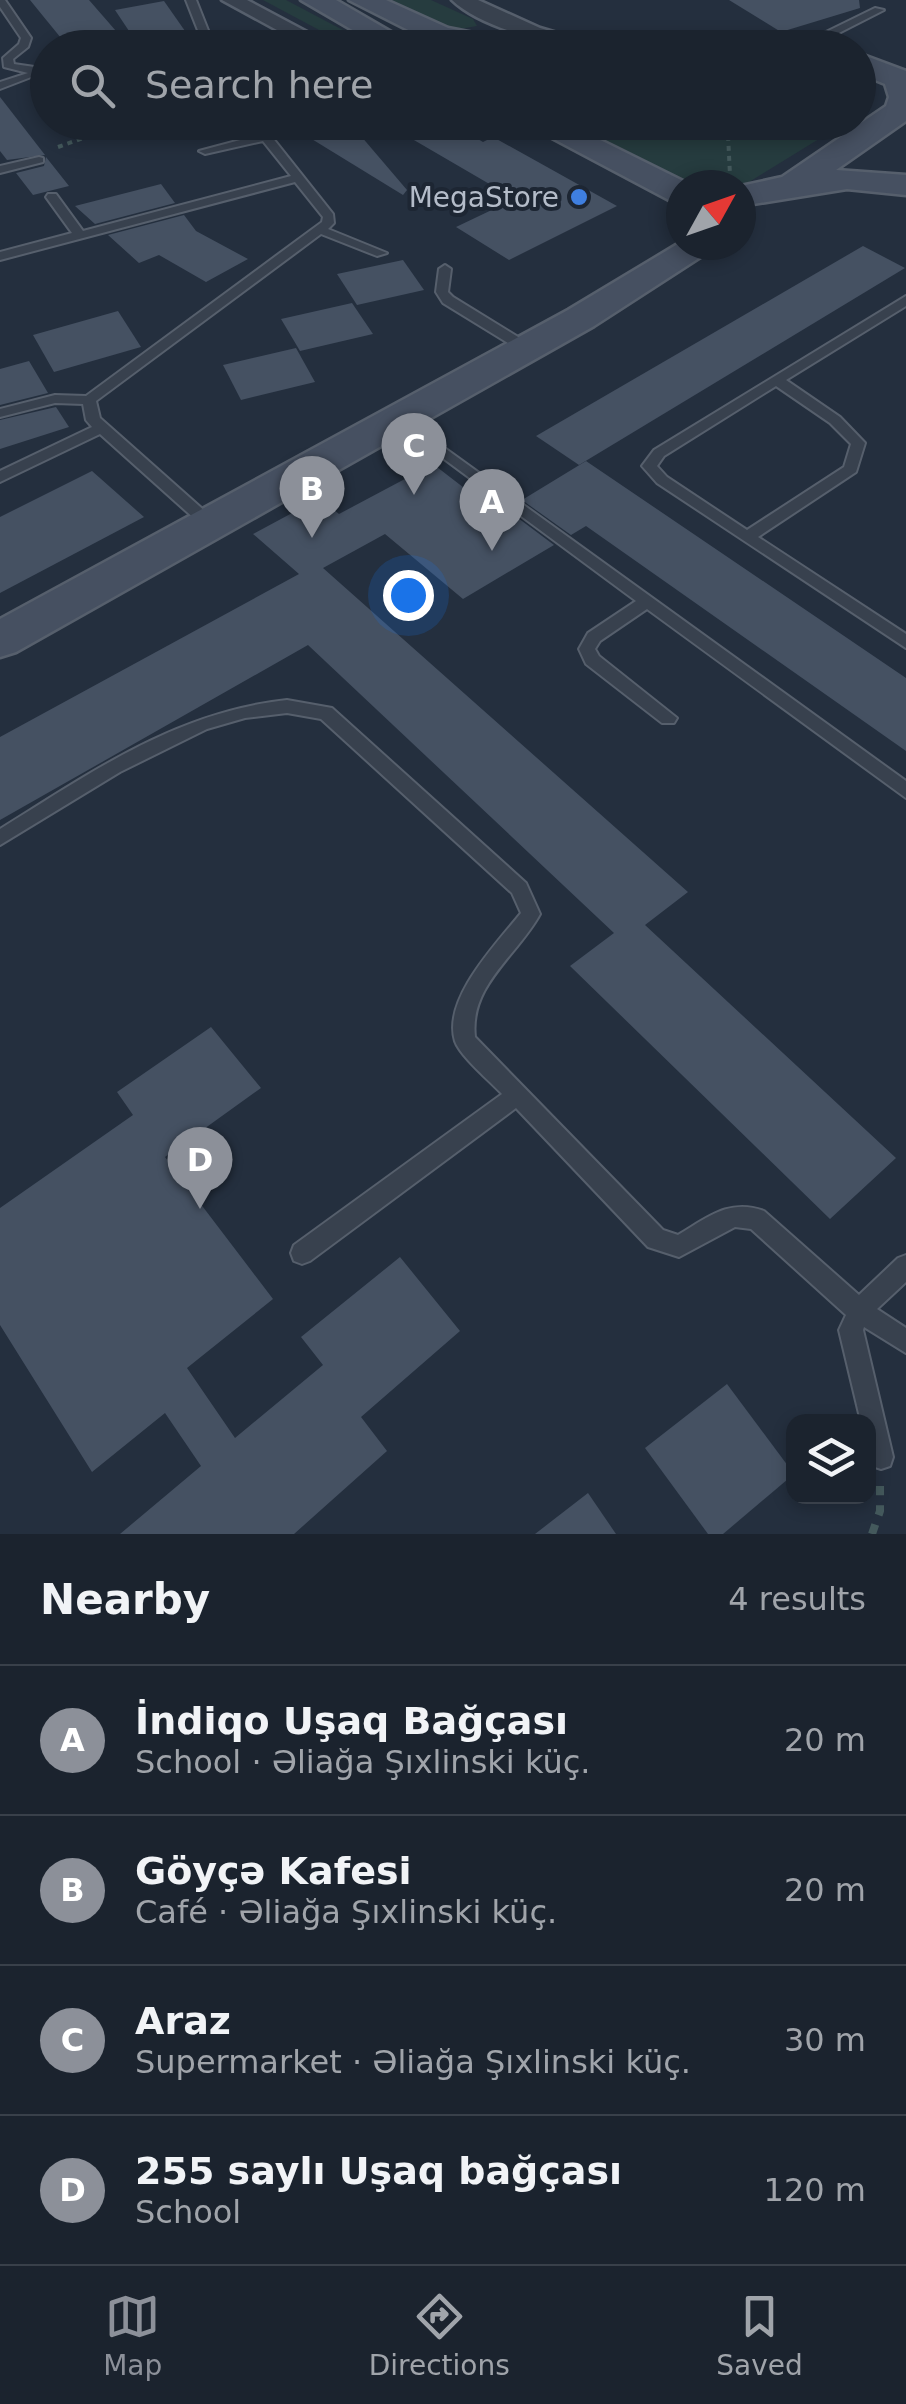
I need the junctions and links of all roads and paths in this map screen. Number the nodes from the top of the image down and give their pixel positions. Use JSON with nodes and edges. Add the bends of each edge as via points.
{"nodes":[{"id":1,"x":0,"y":0,"type":"edge"},
{"id":2,"x":191,"y":0,"type":"edge"},
{"id":3,"x":232,"y":0,"type":"edge"},
{"id":4,"x":315,"y":0,"type":"edge"},
{"id":5,"x":363,"y":0,"type":"edge"},
{"id":6,"x":462,"y":0,"type":"edge"},
{"id":7,"x":879,"y":10,"type":"dead end"},
{"id":8,"x":203,"y":30,"type":"edge"},
{"id":9,"x":291,"y":30,"type":"edge"},
{"id":10,"x":370,"y":30,"type":"edge"},
{"id":11,"x":429,"y":30,"type":"edge"},
{"id":12,"x":529,"y":30,"type":"edge"},
{"id":13,"x":838,"y":30,"type":"edge"},
{"id":14,"x":906,"y":48,"type":"edge"},
{"id":15,"x":6,"y":54,"type":"edge"},
{"id":16,"x":876,"y":55,"type":"edge"},
{"id":17,"x":876,"y":68,"type":"edge"},
{"id":18,"x":30,"y":70,"type":"edge"},
{"id":19,"x":30,"y":76,"type":"edge"},
{"id":20,"x":0,"y":86,"type":"edge"},
{"id":21,"x":903,"y":108,"type":"edge"},
{"id":22,"x":876,"y":127,"type":"edge"},
{"id":23,"x":74,"y":140,"type":"edge"},
{"id":24,"x":253,"y":140,"type":"edge"},
{"id":25,"x":268,"y":140,"type":"edge"},
{"id":26,"x":572,"y":140,"type":"edge"},
{"id":27,"x":728,"y":140,"type":"edge"},
{"id":28,"x":857,"y":140,"type":"edge"},
{"id":29,"x":204,"y":151,"type":"dead end"},
{"id":30,"x":39,"y":160,"type":"joint"},
{"id":31,"x":906,"y":163,"type":"edge"},
{"id":32,"x":0,"y":170,"type":"edge"},
{"id":33,"x":730,"y":170,"type":"edge"},
{"id":34,"x":640,"y":176,"type":"junction"},
{"id":35,"x":297,"y":178,"type":"junction"},
{"id":36,"x":792,"y":185,"type":"junction"},
{"id":37,"x":906,"y":185,"type":"edge"},
{"id":38,"x":666,"y":187,"type":"edge"},
{"id":39,"x":666,"y":193,"type":"edge"},
{"id":40,"x":756,"y":193,"type":"edge"},
{"id":41,"x":52,"y":196,"type":"dead end"},
{"id":42,"x":756,"y":209,"type":"edge"},
{"id":43,"x":321,"y":230,"type":"junction"},
{"id":44,"x":80,"y":235,"type":"junction"},
{"id":45,"x":381,"y":254,"type":"dead end"},
{"id":46,"x":0,"y":256,"type":"edge"},
{"id":47,"x":674,"y":260,"type":"edge"},
{"id":48,"x":445,"y":269,"type":"dead end"},
{"id":49,"x":905,"y":301,"type":"edge"},
{"id":50,"x":526,"y":348,"type":"junction"},
{"id":51,"x":776,"y":380,"type":"junction"},
{"id":52,"x":90,"y":400,"type":"junction"},
{"id":53,"x":0,"y":412,"type":"edge"},
{"id":54,"x":399,"y":419,"type":"junction"},
{"id":55,"x":102,"y":428,"type":"junction"},
{"id":56,"x":0,"y":477,"type":"edge"},
{"id":57,"x":211,"y":525,"type":"junction"},
{"id":58,"x":746,"y":537,"type":"junction"},
{"id":59,"x":647,"y":601,"type":"junction"},
{"id":60,"x":0,"y":640,"type":"edge"},
{"id":61,"x":906,"y":642,"type":"edge"},
{"id":62,"x":668,"y":718,"type":"dead end"},
{"id":63,"x":906,"y":791,"type":"edge"},
{"id":64,"x":0,"y":838,"type":"edge"},
{"id":65,"x":517,"y":1095,"type":"junction"},
{"id":66,"x":302,"y":1252,"type":"dead end"},
{"id":67,"x":906,"y":1266,"type":"edge"},
{"id":68,"x":859,"y":1311,"type":"junction"},
{"id":69,"x":906,"y":1340,"type":"edge"},
{"id":70,"x":881,"y":1457,"type":"joint"},
{"id":71,"x":872,"y":1534,"type":"edge"}],
"edges":[{"from":1,"to":15,"type":"lane","via":[[26,38]]},
{"from":2,"to":8,"type":"lane"},
{"from":3,"to":9,"type":"street"},
{"from":4,"to":10,"type":"main road"},
{"from":5,"to":11,"type":"main road"},
{"from":6,"to":12,"type":"street"},
{"from":7,"to":13,"type":"lane"},
{"from":14,"to":16,"type":"main road"},
{"from":15,"to":18,"type":"lane","via":[[9,66]]},
{"from":17,"to":21,"type":"main road","via":[[900,79]]},
{"from":19,"to":20,"type":"lane"},
{"from":21,"to":22,"type":"main road"},
{"from":21,"to":31,"type":"main road","via":[[880,144]]},
{"from":23,"to":30,"type":"path"},
{"from":24,"to":29,"type":"lane"},
{"from":25,"to":35,"type":"lane"},
{"from":26,"to":34,"type":"main road"},
{"from":27,"to":33,"type":"path"},
{"from":28,"to":36,"type":"main road"},
{"from":30,"to":32,"type":"lane"},
{"from":34,"to":38,"type":"main road"},
{"from":34,"to":39,"type":"main road"},
{"from":35,"to":43,"type":"lane","via":[[329,217]]},
{"from":35,"to":44,"type":"lane"},
{"from":36,"to":37,"type":"main road","via":[[847,178]]},
{"from":36,"to":40,"type":"main road"},
{"from":36,"to":42,"type":"main road"},
{"from":41,"to":44,"type":"lane"},
{"from":43,"to":45,"type":"lane"},
{"from":43,"to":52,"type":"lane"},
{"from":44,"to":46,"type":"lane"},
{"from":47,"to":50,"type":"main road"},
{"from":48,"to":50,"type":"lane","via":[[442,292],[448,300]]},
{"from":49,"to":51,"type":"lane"},
{"from":50,"to":54,"type":"main road"},
{"from":51,"to":58,"type":"lane","via":[[858,443],[852,469]]},
{"from":51,"to":58,"type":"lane","via":[[659,453],[649,466]]},
{"from":52,"to":53,"type":"lane","via":[[55,399]]},
{"from":52,"to":55,"type":"lane","via":[[93,420]]},
{"from":54,"to":57,"type":"main road"},
{"from":54,"to":59,"type":"lane"},
{"from":55,"to":56,"type":"lane"},
{"from":55,"to":57,"type":"lane"},
{"from":57,"to":60,"type":"main road"},
{"from":58,"to":61,"type":"lane"},
{"from":59,"to":62,"type":"lane","via":[[587,649],[592,660]]},
{"from":59,"to":63,"type":"lane"},
{"from":64,"to":65,"type":"lane","via":[[210,718],[304,705],[326,713],[519,888],[531,914],[459,1022],[464,1041]]},
{"from":65,"to":66,"type":"lane"},
{"from":65,"to":68,"type":"lane","via":[[656,1239],[679,1246],[733,1216],[756,1218]]},
{"from":67,"to":68,"type":"lane"},
{"from":68,"to":69,"type":"lane"},
{"from":68,"to":70,"type":"lane","via":[[851,1330]]},
{"from":70,"to":71,"type":"path","via":[[880,1511]]}]}
